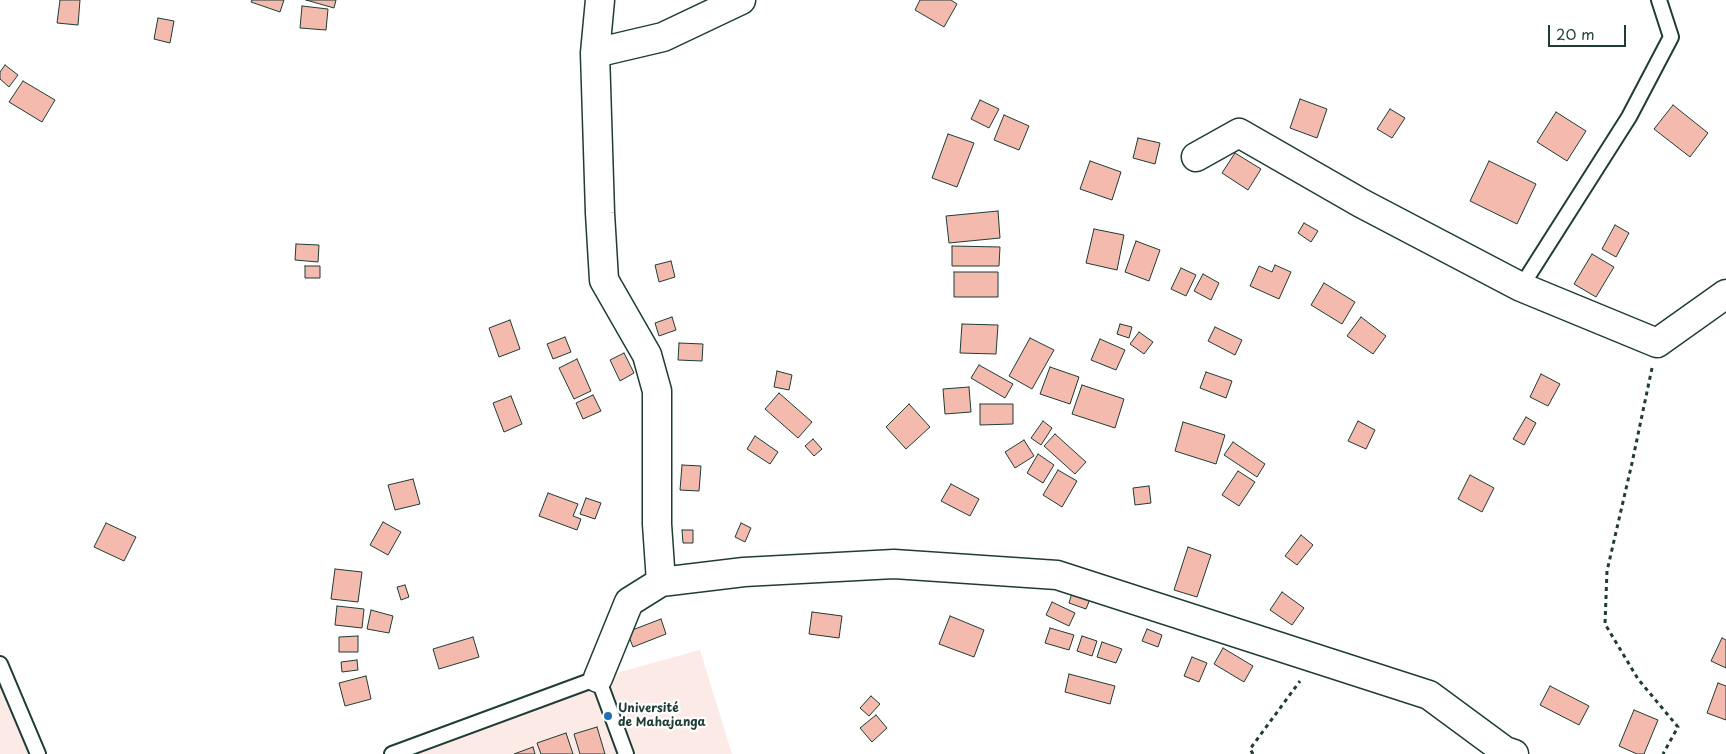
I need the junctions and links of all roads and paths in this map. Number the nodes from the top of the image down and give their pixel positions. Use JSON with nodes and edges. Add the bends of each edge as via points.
{"nodes":[{"id":1,"x":600,"y":0,"type":"edge"},
{"id":2,"x":741,"y":0,"type":"edge"},
{"id":3,"x":1659,"y":0,"type":"edge"},
{"id":4,"x":595,"y":53,"type":"junction"},
{"id":5,"x":1196,"y":157,"type":"dead end"},
{"id":6,"x":1521,"y":287,"type":"junction"},
{"id":7,"x":1726,"y":294,"type":"edge"},
{"id":8,"x":1657,"y":343,"type":"junction"},
{"id":9,"x":661,"y":582,"type":"junction"},
{"id":10,"x":1317,"y":659,"type":"junction"},
{"id":11,"x":0,"y":664,"type":"edge"},
{"id":12,"x":598,"y":678,"type":"junction"},
{"id":13,"x":38,"y":754,"type":"edge"},
{"id":14,"x":392,"y":754,"type":"edge"},
{"id":15,"x":626,"y":754,"type":"edge"},
{"id":16,"x":1252,"y":754,"type":"edge"},
{"id":17,"x":1514,"y":754,"type":"edge"},
{"id":18,"x":1663,"y":754,"type":"edge"}],
"edges":[{"from":1,"to":4,"type":"street"},
{"from":2,"to":4,"type":"street","via":[[663,37]]},
{"from":3,"to":6,"type":"lane","via":[[1670,37],[1629,117]]},
{"from":4,"to":9,"type":"street","via":[[604,280],[647,355],[657,391],[657,524]]},
{"from":5,"to":6,"type":"street","via":[[1239,132],[1361,202]]},
{"from":6,"to":8,"type":"street"},
{"from":7,"to":8,"type":"street"},
{"from":8,"to":18,"type":"path","via":[[1607,571],[1605,624],[1638,678],[1678,727]]},
{"from":9,"to":10,"type":"street","via":[[744,572],[894,564],[1057,575]]},
{"from":9,"to":12,"type":"street","via":[[630,602]]},
{"from":10,"to":16,"type":"path","via":[[1250,749]]},
{"from":10,"to":17,"type":"street","via":[[1429,695],[1505,751]]},
{"from":11,"to":13,"type":"lane"},
{"from":12,"to":14,"type":"lane"},
{"from":12,"to":15,"type":"lane"}]}
